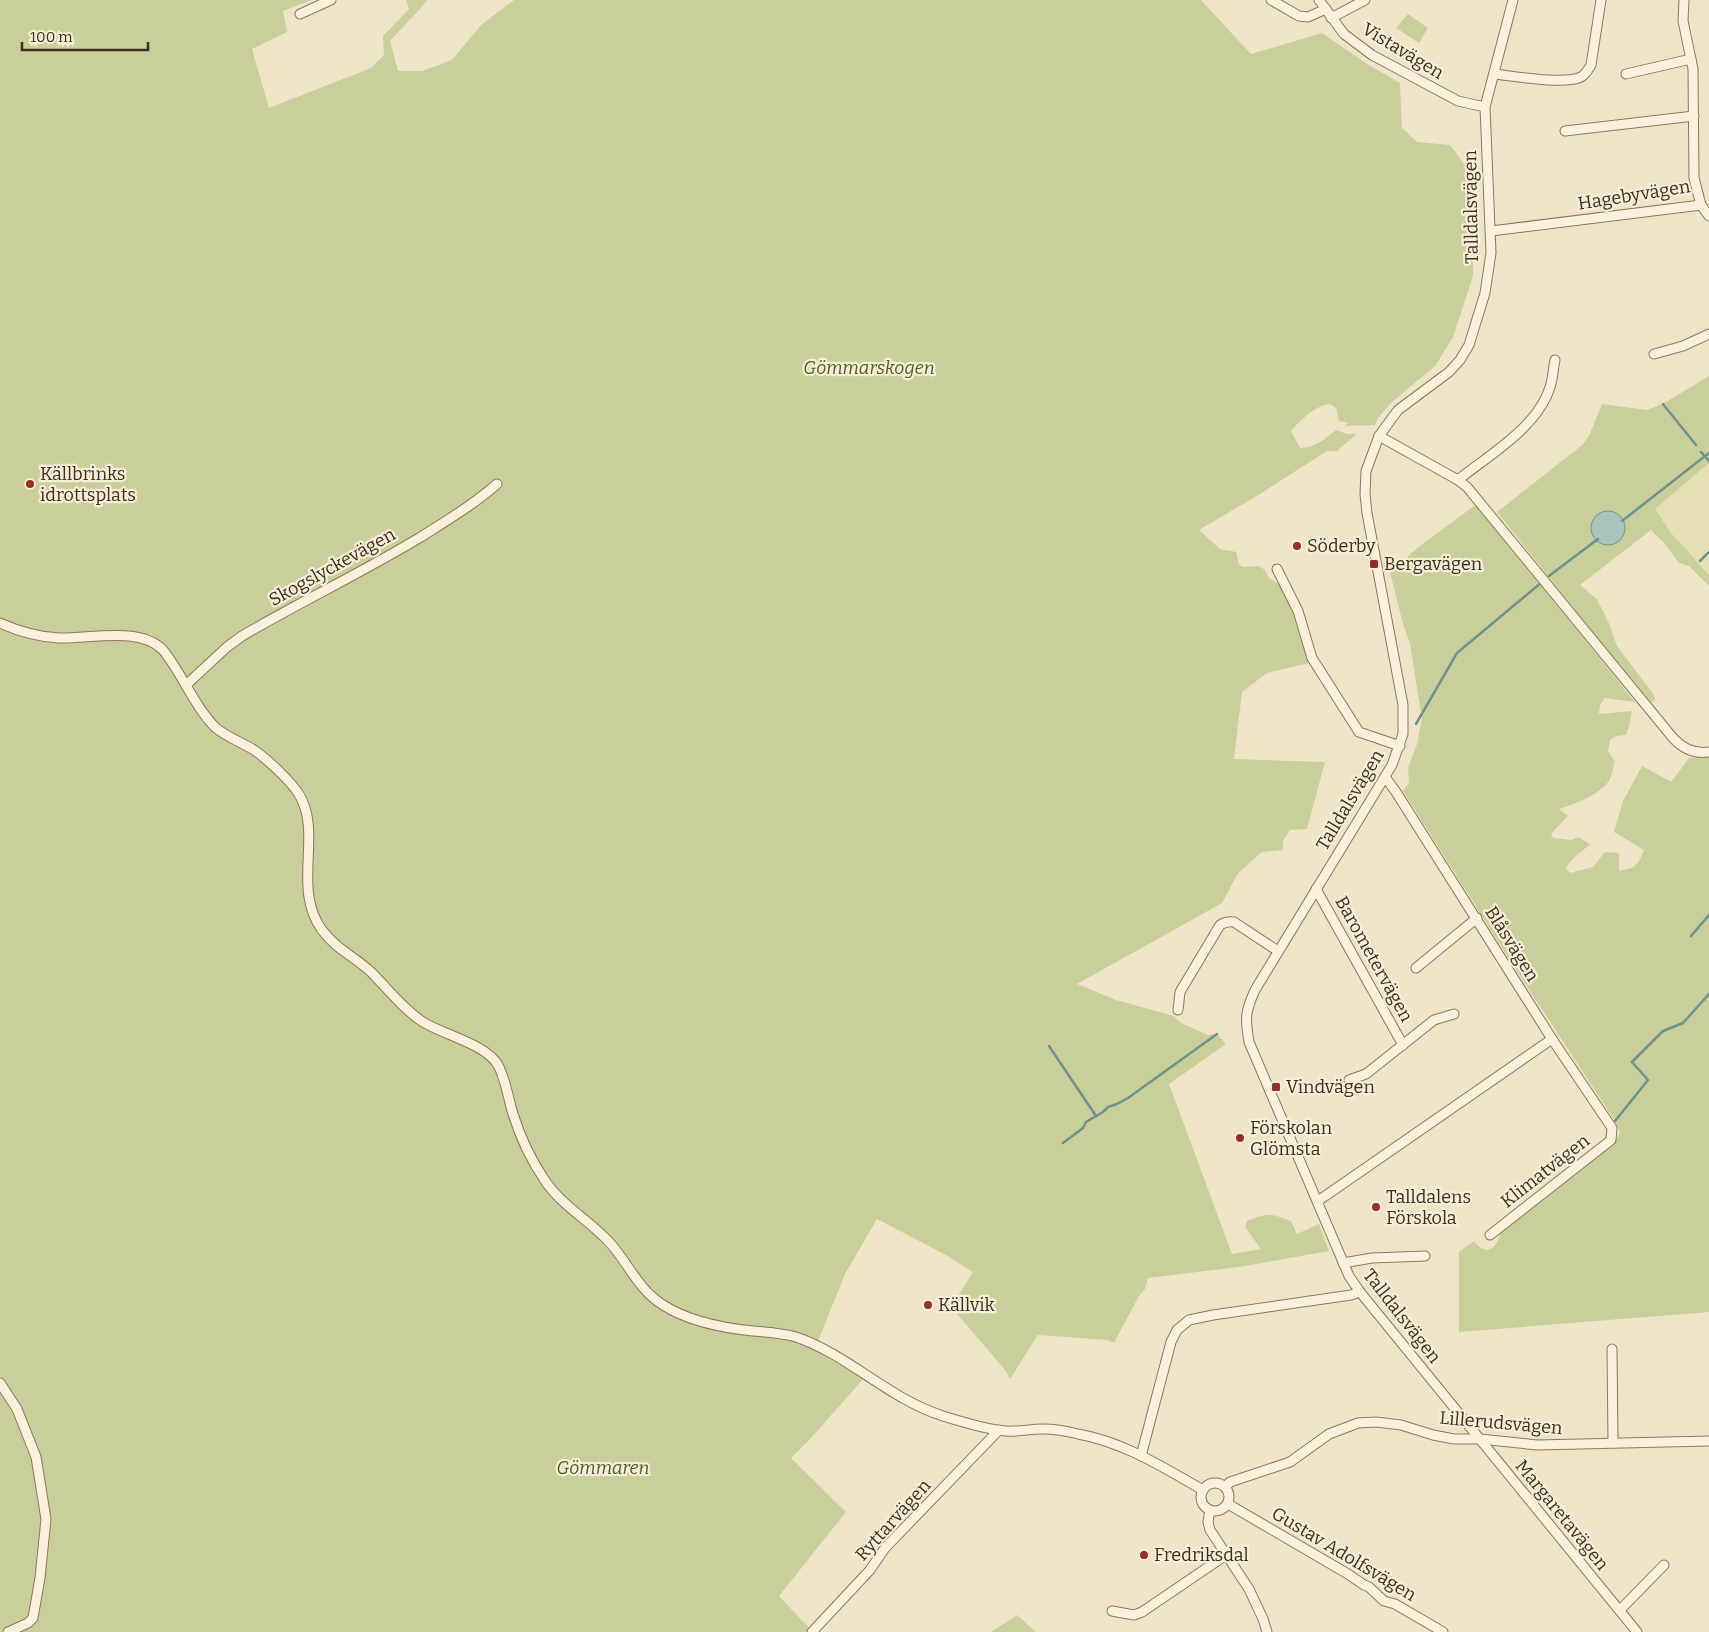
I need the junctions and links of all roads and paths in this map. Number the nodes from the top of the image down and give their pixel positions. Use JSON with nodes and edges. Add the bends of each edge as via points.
{"nodes":[{"id":1,"x":331,"y":0,"type":"edge"},
{"id":2,"x":1271,"y":0,"type":"edge"},
{"id":3,"x":1319,"y":0,"type":"edge"},
{"id":4,"x":1365,"y":0,"type":"edge"},
{"id":5,"x":1514,"y":0,"type":"edge"},
{"id":6,"x":1601,"y":0,"type":"edge"},
{"id":7,"x":1684,"y":0,"type":"edge"},
{"id":8,"x":1328,"y":13,"type":"junction"},
{"id":9,"x":300,"y":14,"type":"dead end"},
{"id":10,"x":1691,"y":59,"type":"junction"},
{"id":11,"x":1494,"y":74,"type":"junction"},
{"id":12,"x":1626,"y":74,"type":"dead end"},
{"id":13,"x":1486,"y":107,"type":"junction"},
{"id":14,"x":1694,"y":116,"type":"junction"},
{"id":15,"x":1564,"y":130,"type":"dead end"},
{"id":16,"x":1700,"y":205,"type":"junction"},
{"id":17,"x":1709,"y":216,"type":"edge"},
{"id":18,"x":1491,"y":231,"type":"junction"},
{"id":19,"x":1709,"y":334,"type":"edge"},
{"id":20,"x":1654,"y":354,"type":"dead end"},
{"id":21,"x":1555,"y":360,"type":"dead end"},
{"id":22,"x":1379,"y":436,"type":"junction"},
{"id":23,"x":1458,"y":480,"type":"junction"},
{"id":24,"x":497,"y":484,"type":"dead end"},
{"id":25,"x":1277,"y":569,"type":"dead end"},
{"id":26,"x":0,"y":623,"type":"edge"},
{"id":27,"x":186,"y":684,"type":"junction"},
{"id":28,"x":1400,"y":746,"type":"junction"},
{"id":29,"x":1709,"y":752,"type":"edge"},
{"id":30,"x":1385,"y":777,"type":"junction"},
{"id":31,"x":1316,"y":889,"type":"junction"},
{"id":32,"x":1477,"y":918,"type":"junction"},
{"id":33,"x":1278,"y":951,"type":"junction"},
{"id":34,"x":1416,"y":968,"type":"dead end"},
{"id":35,"x":1178,"y":1010,"type":"dead end"},
{"id":36,"x":1454,"y":1014,"type":"dead end"},
{"id":37,"x":1552,"y":1039,"type":"junction"},
{"id":38,"x":1404,"y":1044,"type":"junction"},
{"id":39,"x":1349,"y":1080,"type":"dead end"},
{"id":40,"x":1612,"y":1128,"type":"joint"},
{"id":41,"x":1318,"y":1201,"type":"junction"},
{"id":42,"x":1490,"y":1235,"type":"dead end"},
{"id":43,"x":1426,"y":1256,"type":"dead end"},
{"id":44,"x":1343,"y":1263,"type":"junction"},
{"id":45,"x":1360,"y":1292,"type":"junction"},
{"id":46,"x":1612,"y":1349,"type":"dead end"},
{"id":47,"x":0,"y":1383,"type":"edge"},
{"id":48,"x":999,"y":1430,"type":"junction"},
{"id":49,"x":1480,"y":1439,"type":"junction"},
{"id":50,"x":1709,"y":1441,"type":"edge"},
{"id":51,"x":1614,"y":1443,"type":"junction"},
{"id":52,"x":1141,"y":1456,"type":"junction"},
{"id":53,"x":1225,"y":1487,"type":"junction"},
{"id":54,"x":1203,"y":1490,"type":"junction"},
{"id":55,"x":1228,"y":1504,"type":"junction"},
{"id":56,"x":1210,"y":1510,"type":"junction"},
{"id":57,"x":1226,"y":1555,"type":"junction"},
{"id":58,"x":1664,"y":1566,"type":"dead end"},
{"id":59,"x":1620,"y":1610,"type":"junction"},
{"id":60,"x":1112,"y":1611,"type":"dead end"},
{"id":61,"x":8,"y":1632,"type":"edge"},
{"id":62,"x":812,"y":1632,"type":"edge"},
{"id":63,"x":1267,"y":1632,"type":"edge"},
{"id":64,"x":1443,"y":1632,"type":"edge"},
{"id":65,"x":1637,"y":1632,"type":"edge"}],
"edges":[{"from":1,"to":9,"type":"street"},
{"from":2,"to":8,"type":"street","via":[[1299,16]]},
{"from":3,"to":8,"type":"street","name":"Vistavägen"},
{"from":4,"to":8,"type":"street"},
{"from":5,"to":11,"type":"street","name":"Talldalsvägen"},
{"from":6,"to":11,"type":"street","via":[[1591,65],[1582,76],[1542,79]]},
{"from":7,"to":10,"type":"street","name":"Hagebyvägen","via":[[1683,21]]},
{"from":8,"to":13,"type":"street","name":"Vistavägen","via":[[1344,34],[1372,55],[1445,90],[1458,101]]},
{"from":10,"to":12,"type":"street"},
{"from":10,"to":14,"type":"street","name":"Hagebyvägen"},
{"from":11,"to":13,"type":"street","name":"Talldalsvägen"},
{"from":13,"to":18,"type":"street","name":"Talldalsvägen"},
{"from":14,"to":15,"type":"street"},
{"from":14,"to":16,"type":"street","name":"Hagebyvägen","via":[[1694,178]]},
{"from":16,"to":17,"type":"street"},
{"from":16,"to":18,"type":"street","name":"Hagebyvägen"},
{"from":18,"to":22,"type":"street","name":"Talldalsvägen","via":[[1486,293],[1465,353],[1449,372],[1398,410]]},
{"from":19,"to":20,"type":"street"},
{"from":21,"to":23,"type":"street","via":[[1550,388],[1536,416]]},
{"from":22,"to":23,"type":"street"},
{"from":22,"to":28,"type":"street","name":"Talldalsvägen","via":[[1366,471],[1365,494],[1403,705]]},
{"from":23,"to":29,"type":"street","via":[[1673,738],[1690,750]]},
{"from":24,"to":27,"type":"street","name":"Skogslyckevägen","via":[[457,514],[400,549],[242,636]]},
{"from":25,"to":28,"type":"street","via":[[1298,611],[1312,658],[1359,732]]},
{"from":26,"to":27,"type":"street","via":[[48,637],[128,636],[148,640],[163,650]]},
{"from":27,"to":48,"type":"street","via":[[213,725],[255,751],[289,782],[302,799],[307,819],[308,895],[322,930],[406,1009],[426,1024],[480,1049],[493,1059],[504,1079],[518,1125],[546,1184],[601,1232],[653,1297],[673,1310],[714,1324],[798,1338],[913,1404],[943,1416]]},
{"from":28,"to":30,"type":"street","name":"Talldalsvägen"},
{"from":30,"to":31,"type":"street","name":"Talldalsvägen"},
{"from":30,"to":32,"type":"street","name":"Blåsvägen"},
{"from":31,"to":33,"type":"street","name":"Talldalsvägen"},
{"from":31,"to":38,"type":"street","name":"Barometervägen"},
{"from":32,"to":34,"type":"street"},
{"from":32,"to":37,"type":"street","name":"Blåsvägen"},
{"from":33,"to":35,"type":"street","via":[[1234,922],[1224,922],[1180,992]]},
{"from":33,"to":41,"type":"street","name":"Talldalsvägen","via":[[1249,1003],[1247,1032]]},
{"from":36,"to":38,"type":"street","name":"Barometervägen","via":[[1434,1020]]},
{"from":37,"to":40,"type":"street","name":"Blåsvägen"},
{"from":37,"to":41,"type":"street"},
{"from":38,"to":39,"type":"street","name":"Barometervägen","via":[[1366,1074]]},
{"from":40,"to":42,"type":"street","name":"Klimatvägen","via":[[1611,1140]]},
{"from":41,"to":44,"type":"street","name":"Talldalsvägen"},
{"from":43,"to":44,"type":"street","via":[[1372,1258]]},
{"from":44,"to":45,"type":"street","name":"Talldalsvägen"},
{"from":45,"to":49,"type":"street","name":"Talldalsvägen"},
{"from":45,"to":52,"type":"street","via":[[1213,1315],[1182,1324],[1171,1342]]},
{"from":46,"to":51,"type":"street"},
{"from":47,"to":61,"type":"street","via":[[14,1405],[36,1457],[46,1519],[33,1618]]},
{"from":48,"to":52,"type":"street","via":[[1047,1429],[1084,1434]]},
{"from":48,"to":62,"type":"street","name":"Ryttarvägen","via":[[885,1548],[870,1570]]},
{"from":49,"to":51,"type":"street","name":"Lillerudsvägen","via":[[1549,1446]]},
{"from":49,"to":53,"type":"street","name":"Lillerudsvägen","via":[[1443,1437],[1387,1423],[1358,1423],[1329,1434],[1290,1462],[1234,1480]]},
{"from":49,"to":59,"type":"street","name":"Margaretavägen"},
{"from":50,"to":51,"type":"street","name":"Lillerudsvägen"},
{"from":52,"to":54,"type":"street"},
{"from":53,"to":54,"type":"street","via":[[1210,1484]]},
{"from":53,"to":55,"type":"street"},
{"from":54,"to":56,"type":"street","via":[[1204,1505]]},
{"from":55,"to":56,"type":"street","via":[[1224,1509]]},
{"from":55,"to":64,"type":"street","name":"Gustav Adolfsvägen","via":[[1369,1587],[1384,1601]]},
{"from":56,"to":57,"type":"street","via":[[1210,1530]]},
{"from":57,"to":60,"type":"street","via":[[1142,1612],[1134,1615]]},
{"from":57,"to":63,"type":"street","via":[[1249,1589]]},
{"from":58,"to":59,"type":"street"},
{"from":59,"to":65,"type":"street","name":"Margaretavägen"}]}
